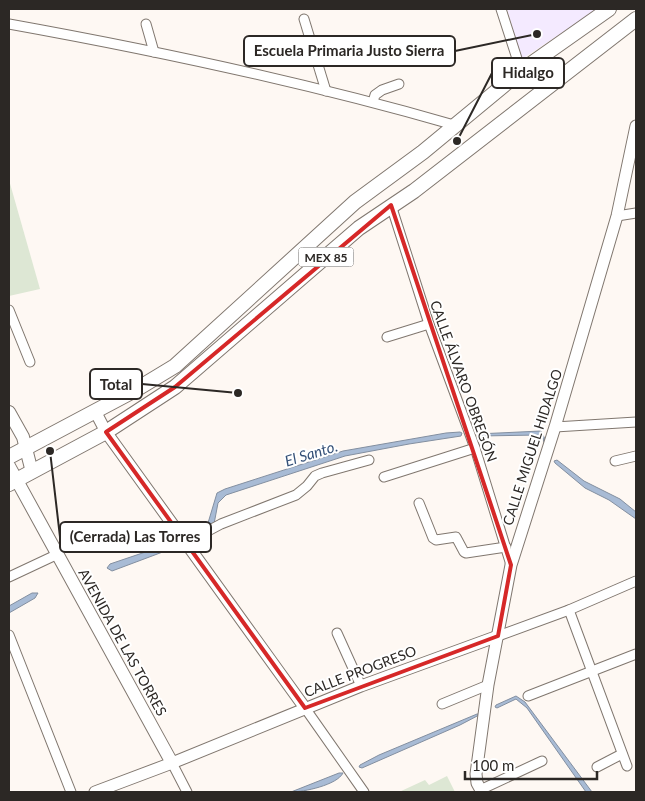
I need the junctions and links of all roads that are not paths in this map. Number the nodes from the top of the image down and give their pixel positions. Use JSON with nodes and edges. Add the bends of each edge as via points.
{"nodes":[{"id":1,"x":500,"y":9,"type":"edge"},
{"id":2,"x":608,"y":9,"type":"edge"},
{"id":3,"x":304,"y":19,"type":"dead end"},
{"id":4,"x":636,"y":19,"type":"edge"},
{"id":5,"x":9,"y":24,"type":"edge"},
{"id":6,"x":146,"y":24,"type":"dead end"},
{"id":7,"x":154,"y":52,"type":"junction"},
{"id":8,"x":521,"y":71,"type":"junction"},
{"id":9,"x":399,"y":84,"type":"dead end"},
{"id":10,"x":326,"y":91,"type":"junction"},
{"id":11,"x":373,"y":102,"type":"junction"},
{"id":12,"x":454,"y":125,"type":"junction"},
{"id":13,"x":636,"y":126,"type":"edge"},
{"id":14,"x":391,"y":205,"type":"junction"},
{"id":15,"x":636,"y":214,"type":"edge"},
{"id":16,"x":617,"y":216,"type":"junction"},
{"id":17,"x":9,"y":310,"type":"edge"},
{"id":18,"x":429,"y":324,"type":"junction"},
{"id":19,"x":387,"y":338,"type":"dead end"},
{"id":20,"x":30,"y":362,"type":"dead end"},
{"id":21,"x":95,"y":411,"type":"junction"},
{"id":22,"x":9,"y":412,"type":"edge"},
{"id":23,"x":636,"y":422,"type":"edge"},
{"id":24,"x":555,"y":427,"type":"junction"},
{"id":25,"x":106,"y":432,"type":"junction"},
{"id":26,"x":26,"y":448,"type":"junction"},
{"id":27,"x":475,"y":448,"type":"junction"},
{"id":28,"x":636,"y":456,"type":"edge"},
{"id":29,"x":9,"y":457,"type":"edge"},
{"id":30,"x":369,"y":460,"type":"dead end"},
{"id":31,"x":615,"y":461,"type":"dead end"},
{"id":32,"x":9,"y":466,"type":"edge"},
{"id":33,"x":32,"y":472,"type":"junction"},
{"id":34,"x":384,"y":477,"type":"dead end"},
{"id":35,"x":13,"y":482,"type":"edge"},
{"id":36,"x":420,"y":503,"type":"dead end"},
{"id":37,"x":185,"y":542,"type":"junction"},
{"id":38,"x":506,"y":547,"type":"junction"},
{"id":39,"x":58,"y":554,"type":"junction"},
{"id":40,"x":511,"y":565,"type":"junction"},
{"id":41,"x":9,"y":577,"type":"edge"},
{"id":42,"x":636,"y":581,"type":"edge"},
{"id":43,"x":569,"y":610,"type":"junction"},
{"id":44,"x":337,"y":633,"type":"dead end"},
{"id":45,"x":9,"y":634,"type":"edge"},
{"id":46,"x":498,"y":636,"type":"junction"},
{"id":47,"x":636,"y":654,"type":"edge"},
{"id":48,"x":591,"y":671,"type":"junction"},
{"id":49,"x":488,"y":684,"type":"junction"},
{"id":50,"x":361,"y":686,"type":"junction"},
{"id":51,"x":528,"y":696,"type":"dead end"},
{"id":52,"x":442,"y":704,"type":"dead end"},
{"id":53,"x":304,"y":708,"type":"junction"},
{"id":54,"x":622,"y":754,"type":"junction"},
{"id":55,"x":542,"y":761,"type":"dead end"},
{"id":56,"x":172,"y":763,"type":"junction"},
{"id":57,"x":627,"y":766,"type":"dead end"},
{"id":58,"x":598,"y":767,"type":"dead end"},
{"id":59,"x":479,"y":788,"type":"edge"},
{"id":60,"x":71,"y":792,"type":"edge"},
{"id":61,"x":95,"y":792,"type":"edge"},
{"id":62,"x":187,"y":792,"type":"edge"},
{"id":63,"x":364,"y":792,"type":"edge"}],
"edges":[{"from":1,"to":8,"type":"street"},
{"from":2,"to":8,"type":"main road","number":"MEX 85"},
{"from":3,"to":10,"type":"street"},
{"from":4,"to":14,"type":"main road","number":"MEX 85","via":[[414,191]]},
{"from":5,"to":7,"type":"street"},
{"from":6,"to":7,"type":"street"},
{"from":7,"to":10,"type":"street"},
{"from":8,"to":12,"type":"main road","number":"MEX 85"},
{"from":9,"to":11,"type":"street","via":[[382,90],[375,95]]},
{"from":10,"to":11,"type":"street"},
{"from":11,"to":12,"type":"street"},
{"from":12,"to":21,"type":"main road","number":"MEX 85","via":[[355,202],[175,366]]},
{"from":13,"to":16,"type":"street","name":"CALLE MIGUEL HIDALGO"},
{"from":14,"to":18,"type":"street","name":"CALLE ÁLVARO OBREGÓN"},
{"from":14,"to":25,"type":"main road","number":"MEX 85","via":[[359,228],[175,387]]},
{"from":15,"to":16,"type":"street"},
{"from":16,"to":24,"type":"street","name":"CALLE MIGUEL HIDALGO"},
{"from":17,"to":20,"type":"street"},
{"from":18,"to":19,"type":"street"},
{"from":18,"to":27,"type":"street","name":"CALLE ÁLVARO OBREGÓN"},
{"from":21,"to":25,"type":"street"},
{"from":21,"to":26,"type":"main road","number":"MEX 85"},
{"from":22,"to":26,"type":"main road"},
{"from":23,"to":24,"type":"street"},
{"from":24,"to":40,"type":"street","name":"CALLE MIGUEL HIDALGO"},
{"from":25,"to":33,"type":"main road","number":"MEX 85"},
{"from":25,"to":37,"type":"street"},
{"from":26,"to":29,"type":"main road","number":"MEX 85"},
{"from":26,"to":33,"type":"main road"},
{"from":27,"to":34,"type":"street"},
{"from":27,"to":38,"type":"street","name":"CALLE ÁLVARO OBREGÓN"},
{"from":28,"to":31,"type":"street"},
{"from":30,"to":37,"type":"street","via":[[315,476],[296,495],[221,524]]},
{"from":32,"to":35,"type":"main road","name":"AVENIDA DE LAS TORRES"},
{"from":33,"to":35,"type":"main road","number":"MEX 85"},
{"from":35,"to":39,"type":"main road","name":"AVENIDA DE LAS TORRES"},
{"from":36,"to":38,"type":"street","via":[[436,540],[456,537],[466,553]]},
{"from":37,"to":53,"type":"street"},
{"from":38,"to":40,"type":"street","name":"CALLE ÁLVARO OBREGÓN"},
{"from":39,"to":41,"type":"street"},
{"from":39,"to":56,"type":"main road","name":"AVENIDA DE LAS TORRES"},
{"from":40,"to":46,"type":"street","name":"CALLE MIGUEL HIDALGO"},
{"from":42,"to":43,"type":"street","name":"CALLE PROGRESO"},
{"from":43,"to":46,"type":"street","name":"CALLE PROGRESO"},
{"from":43,"to":48,"type":"street"},
{"from":44,"to":50,"type":"street"},
{"from":45,"to":60,"type":"street"},
{"from":46,"to":49,"type":"street","name":"CALLE MIGUEL HIDALGO"},
{"from":46,"to":50,"type":"street","name":"CALLE PROGRESO"},
{"from":47,"to":48,"type":"street"},
{"from":48,"to":51,"type":"street"},
{"from":48,"to":54,"type":"street"},
{"from":49,"to":52,"type":"street"},
{"from":49,"to":59,"type":"street","name":"CALLE MIGUEL HIDALGO","via":[[476,774]]},
{"from":50,"to":53,"type":"street","name":"CALLE PROGRESO"},
{"from":53,"to":56,"type":"street","name":"CALLE PROGRESO"},
{"from":53,"to":63,"type":"street"},
{"from":54,"to":57,"type":"street"},
{"from":54,"to":58,"type":"street"},
{"from":55,"to":59,"type":"street"},
{"from":56,"to":61,"type":"street","name":"CALLE PROGRESO"},
{"from":56,"to":62,"type":"street","name":"AVENIDA DE LAS TORRES"}]}
